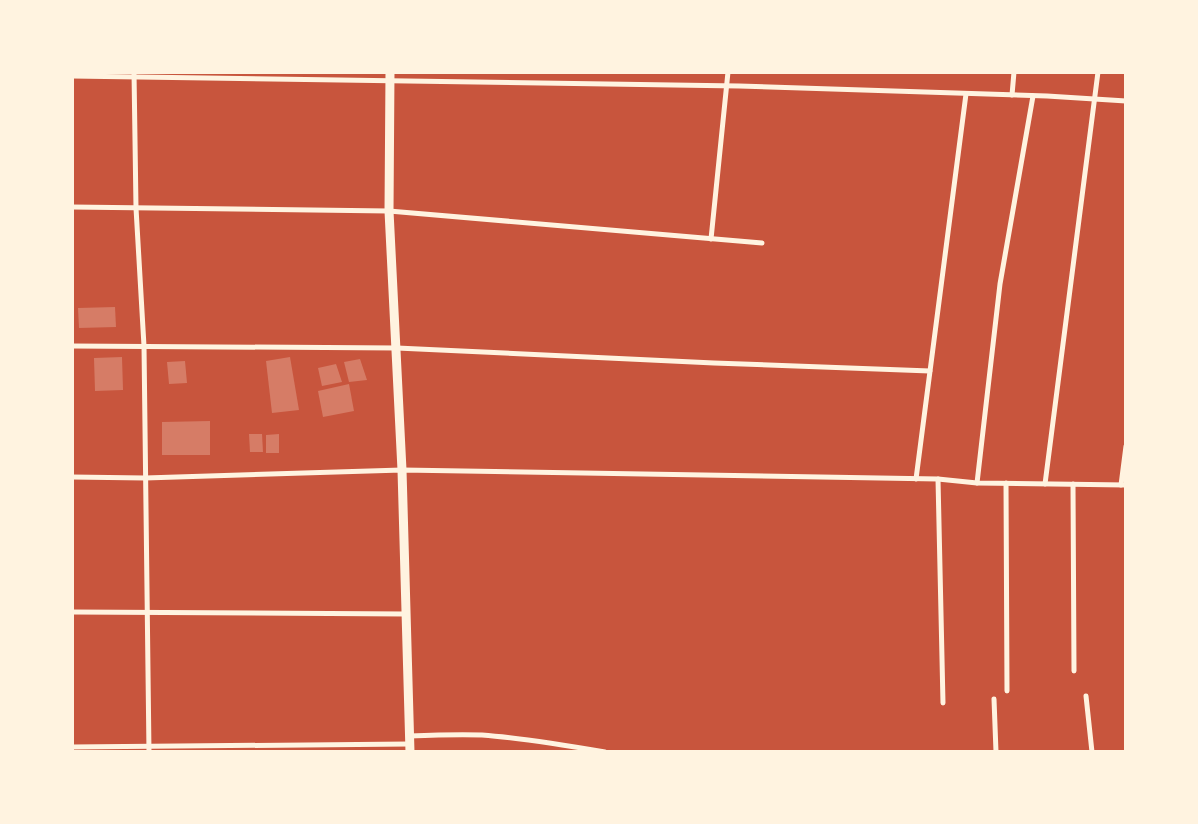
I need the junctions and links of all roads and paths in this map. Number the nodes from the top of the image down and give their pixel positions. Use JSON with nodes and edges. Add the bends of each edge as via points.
{"nodes":[{"id":1,"x":728,"y":72,"type":"edge"},
{"id":2,"x":1014,"y":72,"type":"edge"},
{"id":3,"x":1098,"y":72,"type":"edge"},
{"id":4,"x":134,"y":75,"type":"edge"},
{"id":5,"x":72,"y":76,"type":"edge"},
{"id":6,"x":390,"y":76,"type":"edge"},
{"id":7,"x":726,"y":86,"type":"junction"},
{"id":8,"x":966,"y":94,"type":"junction"},
{"id":9,"x":1012,"y":95,"type":"junction"},
{"id":10,"x":1033,"y":96,"type":"junction"},
{"id":11,"x":1096,"y":99,"type":"junction"},
{"id":12,"x":1126,"y":101,"type":"edge"},
{"id":13,"x":72,"y":207,"type":"edge"},
{"id":14,"x":136,"y":208,"type":"junction"},
{"id":15,"x":389,"y":211,"type":"junction"},
{"id":16,"x":711,"y":239,"type":"junction"},
{"id":17,"x":762,"y":243,"type":"dead end"},
{"id":18,"x":72,"y":346,"type":"edge"},
{"id":19,"x":144,"y":346,"type":"junction"},
{"id":20,"x":397,"y":348,"type":"junction"},
{"id":21,"x":930,"y":371,"type":"junction"},
{"id":22,"x":1126,"y":446,"type":"edge"},
{"id":23,"x":402,"y":470,"type":"junction"},
{"id":24,"x":72,"y":477,"type":"edge"},
{"id":25,"x":144,"y":478,"type":"junction"},
{"id":26,"x":916,"y":479,"type":"junction"},
{"id":27,"x":938,"y":479,"type":"junction"},
{"id":28,"x":977,"y":483,"type":"junction"},
{"id":29,"x":1006,"y":483,"type":"junction"},
{"id":30,"x":1045,"y":484,"type":"junction"},
{"id":31,"x":1073,"y":484,"type":"junction"},
{"id":32,"x":1123,"y":485,"type":"edge"},
{"id":33,"x":72,"y":612,"type":"edge"},
{"id":34,"x":147,"y":613,"type":"junction"},
{"id":35,"x":405,"y":614,"type":"junction"},
{"id":36,"x":1074,"y":672,"type":"dead end"},
{"id":37,"x":1007,"y":691,"type":"dead end"},
{"id":38,"x":1086,"y":696,"type":"dead end"},
{"id":39,"x":994,"y":699,"type":"dead end"},
{"id":40,"x":943,"y":702,"type":"dead end"},
{"id":41,"x":409,"y":744,"type":"edge"},
{"id":42,"x":72,"y":747,"type":"edge"},
{"id":43,"x":149,"y":749,"type":"edge"},
{"id":44,"x":605,"y":752,"type":"edge"},
{"id":45,"x":996,"y":752,"type":"edge"},
{"id":46,"x":1092,"y":752,"type":"edge"}],
"edges":[{"from":1,"to":7,"type":"street"},
{"from":2,"to":9,"type":"street"},
{"from":3,"to":11,"type":"street"},
{"from":4,"to":5,"type":"street"},
{"from":4,"to":6,"type":"street"},
{"from":4,"to":14,"type":"street"},
{"from":6,"to":7,"type":"street"},
{"from":6,"to":15,"type":"street"},
{"from":7,"to":8,"type":"street"},
{"from":7,"to":16,"type":"street"},
{"from":8,"to":9,"type":"street"},
{"from":8,"to":21,"type":"street"},
{"from":9,"to":10,"type":"street"},
{"from":10,"to":11,"type":"street"},
{"from":10,"to":28,"type":"street","via":[[1000,284]]},
{"from":11,"to":12,"type":"street"},
{"from":11,"to":30,"type":"street"},
{"from":13,"to":14,"type":"street"},
{"from":14,"to":15,"type":"street"},
{"from":14,"to":19,"type":"street"},
{"from":15,"to":16,"type":"street"},
{"from":15,"to":20,"type":"street"},
{"from":16,"to":17,"type":"street"},
{"from":18,"to":19,"type":"street"},
{"from":19,"to":20,"type":"street"},
{"from":19,"to":25,"type":"street"},
{"from":20,"to":21,"type":"street"},
{"from":20,"to":23,"type":"street"},
{"from":21,"to":26,"type":"street"},
{"from":22,"to":32,"type":"street"},
{"from":23,"to":25,"type":"street"},
{"from":23,"to":26,"type":"street"},
{"from":23,"to":35,"type":"street"},
{"from":24,"to":25,"type":"street"},
{"from":25,"to":34,"type":"street"},
{"from":26,"to":27,"type":"street"},
{"from":27,"to":28,"type":"street"},
{"from":27,"to":40,"type":"street"},
{"from":28,"to":29,"type":"street"},
{"from":29,"to":30,"type":"street"},
{"from":29,"to":37,"type":"street"},
{"from":30,"to":31,"type":"street"},
{"from":31,"to":32,"type":"street"},
{"from":31,"to":36,"type":"street"},
{"from":33,"to":34,"type":"street"},
{"from":34,"to":35,"type":"street"},
{"from":34,"to":43,"type":"street"},
{"from":35,"to":41,"type":"street"},
{"from":38,"to":46,"type":"street"},
{"from":39,"to":45,"type":"street"},
{"from":41,"to":43,"type":"street"},
{"from":41,"to":44,"type":"street","via":[[444,734],[482,735]]},
{"from":42,"to":43,"type":"street"}]}
